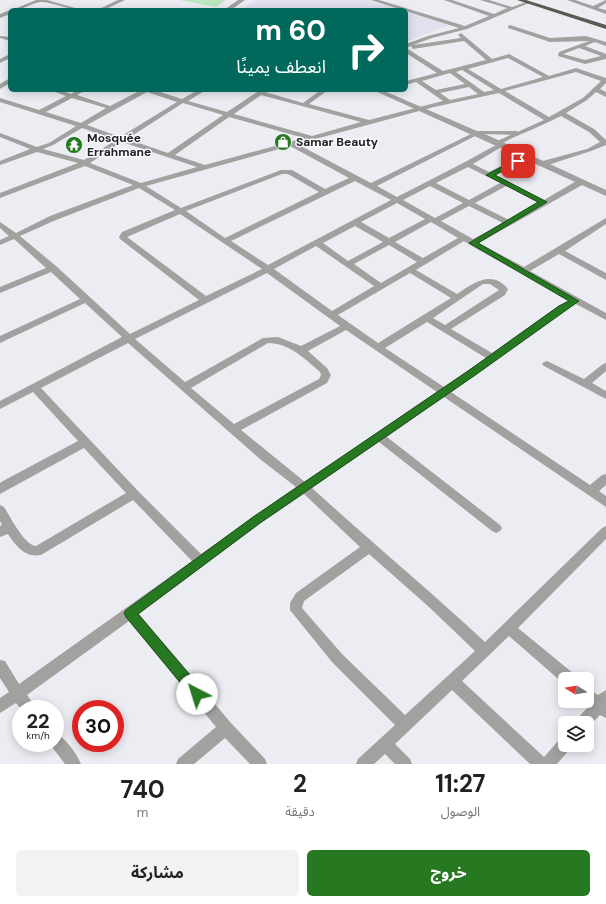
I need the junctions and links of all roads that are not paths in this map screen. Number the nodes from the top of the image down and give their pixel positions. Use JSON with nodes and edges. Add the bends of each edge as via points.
{"nodes":[{"id":1,"x":41,"y":0,"type":"edge"},
{"id":2,"x":122,"y":0,"type":"edge"},
{"id":3,"x":242,"y":0,"type":"edge"},
{"id":4,"x":249,"y":0,"type":"edge"},
{"id":5,"x":374,"y":0,"type":"edge"},
{"id":6,"x":447,"y":0,"type":"edge"},
{"id":7,"x":483,"y":0,"type":"edge"},
{"id":8,"x":512,"y":0,"type":"edge"},
{"id":9,"x":570,"y":0,"type":"edge"},
{"id":10,"x":606,"y":0,"type":"edge"},
{"id":11,"x":525,"y":1,"type":"edge"},
{"id":12,"x":20,"y":8,"type":"edge"},
{"id":13,"x":71,"y":8,"type":"edge"},
{"id":14,"x":104,"y":8,"type":"edge"},
{"id":15,"x":229,"y":8,"type":"edge"},
{"id":16,"x":237,"y":8,"type":"edge"},
{"id":17,"x":400,"y":8,"type":"edge"},
{"id":18,"x":511,"y":8,"type":"junction"},
{"id":19,"x":593,"y":8,"type":"junction"},
{"id":20,"x":408,"y":10,"type":"edge"},
{"id":21,"x":606,"y":12,"type":"edge"},
{"id":22,"x":494,"y":16,"type":"junction"},
{"id":23,"x":606,"y":26,"type":"edge"},
{"id":24,"x":510,"y":27,"type":"dead end"},
{"id":25,"x":465,"y":28,"type":"junction"},
{"id":26,"x":456,"y":32,"type":"junction"},
{"id":27,"x":466,"y":39,"type":"junction"},
{"id":28,"x":594,"y":40,"type":"junction"},
{"id":29,"x":606,"y":44,"type":"edge"},
{"id":30,"x":579,"y":46,"type":"junction"},
{"id":31,"x":409,"y":48,"type":"edge"},
{"id":32,"x":515,"y":54,"type":"dead end"},
{"id":33,"x":509,"y":56,"type":"junction"},
{"id":34,"x":606,"y":57,"type":"edge"},
{"id":35,"x":491,"y":61,"type":"junction"},
{"id":36,"x":463,"y":68,"type":"junction"},
{"id":37,"x":451,"y":72,"type":"junction"},
{"id":38,"x":443,"y":74,"type":"junction"},
{"id":39,"x":549,"y":78,"type":"junction"},
{"id":40,"x":417,"y":80,"type":"junction"},
{"id":41,"x":606,"y":80,"type":"edge"},
{"id":42,"x":408,"y":82,"type":"edge"},
{"id":43,"x":470,"y":85,"type":"junction"},
{"id":44,"x":597,"y":90,"type":"junction"},
{"id":45,"x":500,"y":91,"type":"junction"},
{"id":46,"x":60,"y":92,"type":"edge"},
{"id":47,"x":80,"y":92,"type":"edge"},
{"id":48,"x":143,"y":92,"type":"edge"},
{"id":49,"x":153,"y":92,"type":"edge"},
{"id":50,"x":199,"y":92,"type":"edge"},
{"id":51,"x":261,"y":92,"type":"edge"},
{"id":52,"x":265,"y":92,"type":"edge"},
{"id":53,"x":322,"y":92,"type":"edge"},
{"id":54,"x":381,"y":92,"type":"edge"},
{"id":55,"x":388,"y":92,"type":"edge"},
{"id":56,"x":435,"y":92,"type":"junction"},
{"id":57,"x":484,"y":95,"type":"junction"},
{"id":58,"x":606,"y":95,"type":"edge"},
{"id":59,"x":73,"y":96,"type":"junction"},
{"id":60,"x":0,"y":100,"type":"edge"},
{"id":61,"x":182,"y":101,"type":"junction"},
{"id":62,"x":449,"y":102,"type":"junction"},
{"id":63,"x":304,"y":105,"type":"junction"},
{"id":64,"x":111,"y":108,"type":"junction"},
{"id":65,"x":422,"y":109,"type":"junction"},
{"id":66,"x":40,"y":112,"type":"junction"},
{"id":67,"x":561,"y":113,"type":"junction"},
{"id":68,"x":228,"y":114,"type":"junction"},
{"id":69,"x":549,"y":120,"type":"junction"},
{"id":70,"x":371,"y":123,"type":"junction"},
{"id":71,"x":80,"y":126,"type":"junction"},
{"id":72,"x":461,"y":127,"type":"junction"},
{"id":73,"x":477,"y":133,"type":"junction"},
{"id":74,"x":515,"y":133,"type":"junction"},
{"id":75,"x":0,"y":135,"type":"edge"},
{"id":76,"x":312,"y":138,"type":"junction"},
{"id":77,"x":120,"y":140,"type":"junction"},
{"id":78,"x":496,"y":143,"type":"junction"},
{"id":79,"x":290,"y":144,"type":"junction"},
{"id":80,"x":605,"y":145,"type":"edge"},
{"id":81,"x":38,"y":150,"type":"junction"},
{"id":82,"x":516,"y":152,"type":"junction"},
{"id":83,"x":170,"y":155,"type":"junction"},
{"id":84,"x":526,"y":157,"type":"junction"},
{"id":85,"x":85,"y":163,"type":"junction"},
{"id":86,"x":0,"y":164,"type":"edge"},
{"id":87,"x":468,"y":164,"type":"junction"},
{"id":88,"x":542,"y":164,"type":"junction"},
{"id":89,"x":203,"y":168,"type":"junction"},
{"id":90,"x":489,"y":175,"type":"junction"},
{"id":91,"x":355,"y":178,"type":"junction"},
{"id":92,"x":581,"y":182,"type":"junction"},
{"id":93,"x":430,"y":183,"type":"junction"},
{"id":94,"x":506,"y":183,"type":"junction"},
{"id":95,"x":140,"y":185,"type":"junction"},
{"id":96,"x":372,"y":186,"type":"junction"},
{"id":97,"x":326,"y":193,"type":"junction"},
{"id":98,"x":606,"y":193,"type":"edge"},
{"id":99,"x":0,"y":196,"type":"edge"},
{"id":100,"x":397,"y":200,"type":"junction"},
{"id":101,"x":469,"y":202,"type":"junction"},
{"id":102,"x":543,"y":202,"type":"junction"},
{"id":103,"x":181,"y":210,"type":"junction"},
{"id":104,"x":433,"y":220,"type":"junction"},
{"id":105,"x":606,"y":220,"type":"edge"},
{"id":106,"x":355,"y":222,"type":"junction"},
{"id":107,"x":509,"y":223,"type":"junction"},
{"id":108,"x":0,"y":224,"type":"edge"},
{"id":109,"x":15,"y":236,"type":"junction"},
{"id":110,"x":464,"y":238,"type":"junction"},
{"id":111,"x":225,"y":241,"type":"junction"},
{"id":112,"x":390,"y":242,"type":"junction"},
{"id":113,"x":0,"y":243,"type":"edge"},
{"id":114,"x":473,"y":243,"type":"junction"},
{"id":115,"x":317,"y":244,"type":"junction"},
{"id":116,"x":559,"y":251,"type":"junction"},
{"id":117,"x":424,"y":262,"type":"junction"},
{"id":118,"x":348,"y":264,"type":"junction"},
{"id":119,"x":53,"y":268,"type":"junction"},
{"id":120,"x":268,"y":269,"type":"junction"},
{"id":121,"x":410,"y":270,"type":"junction"},
{"id":122,"x":524,"y":271,"type":"junction"},
{"id":123,"x":606,"y":277,"type":"edge"},
{"id":124,"x":381,"y":286,"type":"junction"},
{"id":125,"x":0,"y":290,"type":"edge"},
{"id":126,"x":458,"y":298,"type":"junction"},
{"id":127,"x":85,"y":300,"type":"junction"},
{"id":128,"x":205,"y":300,"type":"junction"},
{"id":129,"x":575,"y":301,"type":"junction"},
{"id":130,"x":332,"y":315,"type":"junction"},
{"id":131,"x":606,"y":317,"type":"edge"},
{"id":132,"x":428,"y":318,"type":"junction"},
{"id":133,"x":347,"y":326,"type":"junction"},
{"id":134,"x":446,"y":328,"type":"junction"},
{"id":135,"x":129,"y":338,"type":"junction"},
{"id":136,"x":0,"y":340,"type":"edge"},
{"id":137,"x":379,"y":347,"type":"junction"},
{"id":138,"x":301,"y":350,"type":"junction"},
{"id":139,"x":491,"y":357,"type":"junction"},
{"id":140,"x":548,"y":364,"type":"dead end"},
{"id":141,"x":606,"y":366,"type":"edge"},
{"id":142,"x":584,"y":384,"type":"junction"},
{"id":143,"x":185,"y":387,"type":"junction"},
{"id":144,"x":35,"y":388,"type":"junction"},
{"id":145,"x":445,"y":392,"type":"junction"},
{"id":146,"x":606,"y":395,"type":"edge"},
{"id":147,"x":0,"y":405,"type":"edge"},
{"id":148,"x":233,"y":429,"type":"junction"},
{"id":149,"x":379,"y":436,"type":"junction"},
{"id":150,"x":86,"y":442,"type":"junction"},
{"id":151,"x":606,"y":478,"type":"edge"},
{"id":152,"x":305,"y":488,"type":"junction"},
{"id":153,"x":0,"y":490,"type":"edge"},
{"id":154,"x":591,"y":491,"type":"junction"},
{"id":155,"x":134,"y":494,"type":"junction"},
{"id":156,"x":606,"y":502,"type":"edge"},
{"id":157,"x":0,"y":510,"type":"edge"},
{"id":158,"x":496,"y":528,"type":"dead end"},
{"id":159,"x":4,"y":529,"type":"edge"},
{"id":160,"x":606,"y":530,"type":"edge"},
{"id":161,"x":369,"y":547,"type":"junction"},
{"id":162,"x":200,"y":561,"type":"junction"},
{"id":163,"x":130,"y":613,"type":"junction"},
{"id":164,"x":509,"y":628,"type":"junction"},
{"id":165,"x":485,"y":651,"type":"junction"},
{"id":166,"x":0,"y":666,"type":"edge"},
{"id":167,"x":561,"y":672,"type":"edge"},
{"id":168,"x":453,"y":682,"type":"junction"},
{"id":169,"x":18,"y":694,"type":"junction"},
{"id":170,"x":594,"y":699,"type":"edge"},
{"id":171,"x":23,"y":700,"type":"edge"},
{"id":172,"x":604,"y":705,"type":"edge"},
{"id":173,"x":0,"y":706,"type":"edge"},
{"id":174,"x":591,"y":716,"type":"edge"},
{"id":175,"x":405,"y":725,"type":"junction"},
{"id":176,"x":226,"y":728,"type":"junction"},
{"id":177,"x":385,"y":744,"type":"junction"},
{"id":178,"x":64,"y":751,"type":"edge"},
{"id":179,"x":558,"y":752,"type":"edge"},
{"id":180,"x":74,"y":764,"type":"edge"},
{"id":181,"x":183,"y":764,"type":"edge"},
{"id":182,"x":260,"y":764,"type":"edge"},
{"id":183,"x":363,"y":764,"type":"edge"},
{"id":184,"x":405,"y":764,"type":"edge"},
{"id":185,"x":541,"y":764,"type":"edge"},
{"id":186,"x":548,"y":764,"type":"edge"}],
"edges":[{"from":1,"to":12,"type":"street"},
{"from":1,"to":13,"type":"street"},
{"from":2,"to":14,"type":"street"},
{"from":3,"to":15,"type":"street"},
{"from":4,"to":16,"type":"street"},
{"from":5,"to":17,"type":"street"},
{"from":6,"to":22,"type":"street"},
{"from":7,"to":18,"type":"street"},
{"from":8,"to":11,"type":"street"},
{"from":9,"to":19,"type":"street"},
{"from":10,"to":19,"type":"street"},
{"from":11,"to":18,"type":"street"},
{"from":11,"to":23,"type":"highway"},
{"from":18,"to":22,"type":"street"},
{"from":19,"to":21,"type":"street"},
{"from":20,"to":25,"type":"street"},
{"from":22,"to":25,"type":"street"},
{"from":24,"to":28,"type":"street","via":[[550,40]]},
{"from":25,"to":26,"type":"street"},
{"from":26,"to":27,"type":"street"},
{"from":26,"to":31,"type":"street","via":[[430,37]]},
{"from":27,"to":31,"type":"street"},
{"from":27,"to":35,"type":"street"},
{"from":28,"to":29,"type":"street"},
{"from":28,"to":30,"type":"street"},
{"from":30,"to":34,"type":"street"},
{"from":30,"to":34,"type":"street","via":[[560,55],[585,62]]},
{"from":31,"to":38,"type":"street"},
{"from":32,"to":33,"type":"street"},
{"from":33,"to":35,"type":"street"},
{"from":33,"to":39,"type":"street"},
{"from":35,"to":36,"type":"street"},
{"from":36,"to":37,"type":"street"},
{"from":36,"to":45,"type":"street"},
{"from":37,"to":38,"type":"street"},
{"from":37,"to":43,"type":"street"},
{"from":38,"to":40,"type":"street"},
{"from":39,"to":41,"type":"street","via":[[576,70]]},
{"from":39,"to":45,"type":"street"},
{"from":40,"to":42,"type":"street"},
{"from":40,"to":56,"type":"street"},
{"from":41,"to":44,"type":"street"},
{"from":43,"to":56,"type":"street"},
{"from":43,"to":57,"type":"street"},
{"from":44,"to":58,"type":"street"},
{"from":44,"to":67,"type":"street"},
{"from":45,"to":57,"type":"street"},
{"from":45,"to":69,"type":"street"},
{"from":46,"to":59,"type":"street"},
{"from":47,"to":59,"type":"street"},
{"from":48,"to":64,"type":"street"},
{"from":49,"to":61,"type":"street"},
{"from":50,"to":61,"type":"street"},
{"from":51,"to":68,"type":"street"},
{"from":52,"to":63,"type":"street"},
{"from":53,"to":63,"type":"street"},
{"from":54,"to":65,"type":"street"},
{"from":55,"to":65,"type":"street"},
{"from":56,"to":62,"type":"street"},
{"from":57,"to":62,"type":"street"},
{"from":59,"to":64,"type":"street"},
{"from":59,"to":66,"type":"street"},
{"from":60,"to":66,"type":"street"},
{"from":61,"to":68,"type":"street"},
{"from":61,"to":77,"type":"street"},
{"from":62,"to":65,"type":"street"},
{"from":63,"to":70,"type":"street"},
{"from":64,"to":71,"type":"street"},
{"from":65,"to":70,"type":"street"},
{"from":65,"to":72,"type":"street"},
{"from":66,"to":71,"type":"street"},
{"from":67,"to":69,"type":"street"},
{"from":67,"to":80,"type":"street","via":[[597,135]]},
{"from":68,"to":76,"type":"street"},
{"from":68,"to":83,"type":"street"},
{"from":69,"to":74,"type":"street"},
{"from":70,"to":76,"type":"street"},
{"from":71,"to":77,"type":"street"},
{"from":71,"to":81,"type":"street"},
{"from":72,"to":73,"type":"street"},
{"from":72,"to":74,"type":"street","via":[[483,133]]},
{"from":73,"to":78,"type":"street"},
{"from":73,"to":96,"type":"street"},
{"from":74,"to":78,"type":"street"},
{"from":74,"to":82,"type":"street"},
{"from":75,"to":81,"type":"street"},
{"from":76,"to":79,"type":"street"},
{"from":77,"to":83,"type":"street"},
{"from":77,"to":85,"type":"street"},
{"from":78,"to":82,"type":"street"},
{"from":78,"to":87,"type":"street"},
{"from":79,"to":89,"type":"street"},
{"from":79,"to":91,"type":"street"},
{"from":80,"to":88,"type":"street"},
{"from":81,"to":85,"type":"street"},
{"from":81,"to":86,"type":"street"},
{"from":82,"to":84,"type":"street"},
{"from":83,"to":89,"type":"street"},
{"from":84,"to":88,"type":"street"},
{"from":84,"to":90,"type":"street"},
{"from":85,"to":95,"type":"street"},
{"from":85,"to":99,"type":"street"},
{"from":87,"to":90,"type":"street"},
{"from":87,"to":93,"type":"street"},
{"from":88,"to":92,"type":"street"},
{"from":89,"to":95,"type":"street"},
{"from":90,"to":94,"type":"street"},
{"from":91,"to":96,"type":"street"},
{"from":91,"to":97,"type":"street"},
{"from":92,"to":98,"type":"street"},
{"from":92,"to":102,"type":"street"},
{"from":93,"to":100,"type":"street"},
{"from":93,"to":101,"type":"street"},
{"from":94,"to":101,"type":"street"},
{"from":94,"to":102,"type":"street"},
{"from":95,"to":103,"type":"street"},
{"from":95,"to":109,"type":"street","via":[[53,218]]},
{"from":96,"to":100,"type":"street"},
{"from":97,"to":103,"type":"street","via":[[289,172],[281,172]]},
{"from":97,"to":111,"type":"street"},
{"from":100,"to":104,"type":"street"},
{"from":100,"to":106,"type":"street"},
{"from":101,"to":104,"type":"street"},
{"from":101,"to":107,"type":"street"},
{"from":102,"to":107,"type":"street"},
{"from":103,"to":111,"type":"street"},
{"from":103,"to":128,"type":"street","via":[[123,237]]},
{"from":104,"to":110,"type":"street"},
{"from":104,"to":112,"type":"street"},
{"from":105,"to":116,"type":"street"},
{"from":106,"to":112,"type":"street"},
{"from":106,"to":115,"type":"street"},
{"from":107,"to":114,"type":"street"},
{"from":108,"to":109,"type":"street"},
{"from":109,"to":113,"type":"street"},
{"from":109,"to":119,"type":"street"},
{"from":110,"to":114,"type":"street"},
{"from":110,"to":117,"type":"street"},
{"from":111,"to":120,"type":"street"},
{"from":112,"to":117,"type":"street"},
{"from":112,"to":118,"type":"street"},
{"from":114,"to":122,"type":"street"},
{"from":115,"to":118,"type":"street"},
{"from":115,"to":120,"type":"street"},
{"from":116,"to":122,"type":"street"},
{"from":116,"to":123,"type":"street"},
{"from":117,"to":121,"type":"street"},
{"from":118,"to":124,"type":"street"},
{"from":119,"to":125,"type":"street"},
{"from":119,"to":127,"type":"street"},
{"from":120,"to":128,"type":"street"},
{"from":120,"to":130,"type":"street"},
{"from":121,"to":124,"type":"street"},
{"from":121,"to":126,"type":"street"},
{"from":122,"to":129,"type":"street"},
{"from":124,"to":130,"type":"street"},
{"from":126,"to":132,"type":"street"},
{"from":126,"to":134,"type":"street","via":[[480,282],[486,281],[504,289],[502,293]]},
{"from":127,"to":135,"type":"street"},
{"from":127,"to":136,"type":"street"},
{"from":128,"to":135,"type":"street"},
{"from":129,"to":131,"type":"street"},
{"from":129,"to":139,"type":"street"},
{"from":130,"to":133,"type":"street"},
{"from":132,"to":134,"type":"street"},
{"from":132,"to":137,"type":"street"},
{"from":133,"to":137,"type":"street"},
{"from":133,"to":138,"type":"street"},
{"from":134,"to":139,"type":"street"},
{"from":135,"to":143,"type":"street"},
{"from":135,"to":144,"type":"street"},
{"from":137,"to":145,"type":"street"},
{"from":138,"to":143,"type":"street","via":[[278,340],[266,340]]},
{"from":138,"to":148,"type":"street","via":[[324,370],[326,375],[323,381]]},
{"from":139,"to":145,"type":"street"},
{"from":140,"to":142,"type":"street"},
{"from":141,"to":142,"type":"street"},
{"from":142,"to":146,"type":"street"},
{"from":143,"to":148,"type":"street"},
{"from":144,"to":147,"type":"street"},
{"from":144,"to":150,"type":"street"},
{"from":145,"to":149,"type":"street"},
{"from":145,"to":154,"type":"street"},
{"from":148,"to":152,"type":"street"},
{"from":149,"to":152,"type":"street"},
{"from":149,"to":158,"type":"street"},
{"from":150,"to":153,"type":"street"},
{"from":150,"to":155,"type":"street"},
{"from":151,"to":154,"type":"street"},
{"from":152,"to":161,"type":"street"},
{"from":152,"to":162,"type":"street"},
{"from":154,"to":156,"type":"street"},
{"from":155,"to":159,"type":"street","via":[[40,550],[28,549]]},
{"from":155,"to":162,"type":"street"},
{"from":157,"to":159,"type":"street"},
{"from":160,"to":164,"type":"street"},
{"from":161,"to":165,"type":"street"},
{"from":161,"to":175,"type":"street","via":[[300,597],[296,603],[296,610],[337,658]]},
{"from":162,"to":163,"type":"street"},
{"from":163,"to":169,"type":"street"},
{"from":163,"to":176,"type":"street"},
{"from":164,"to":165,"type":"street"},
{"from":164,"to":167,"type":"street"},
{"from":165,"to":168,"type":"street"},
{"from":166,"to":169,"type":"street"},
{"from":168,"to":175,"type":"street"},
{"from":168,"to":185,"type":"street"},
{"from":169,"to":171,"type":"street"},
{"from":169,"to":173,"type":"street"},
{"from":170,"to":172,"type":"street"},
{"from":172,"to":174,"type":"street"},
{"from":175,"to":177,"type":"street"},
{"from":176,"to":181,"type":"street"},
{"from":176,"to":182,"type":"street"},
{"from":177,"to":183,"type":"street"},
{"from":177,"to":184,"type":"street"},
{"from":178,"to":180,"type":"street"},
{"from":179,"to":186,"type":"street"}]}
